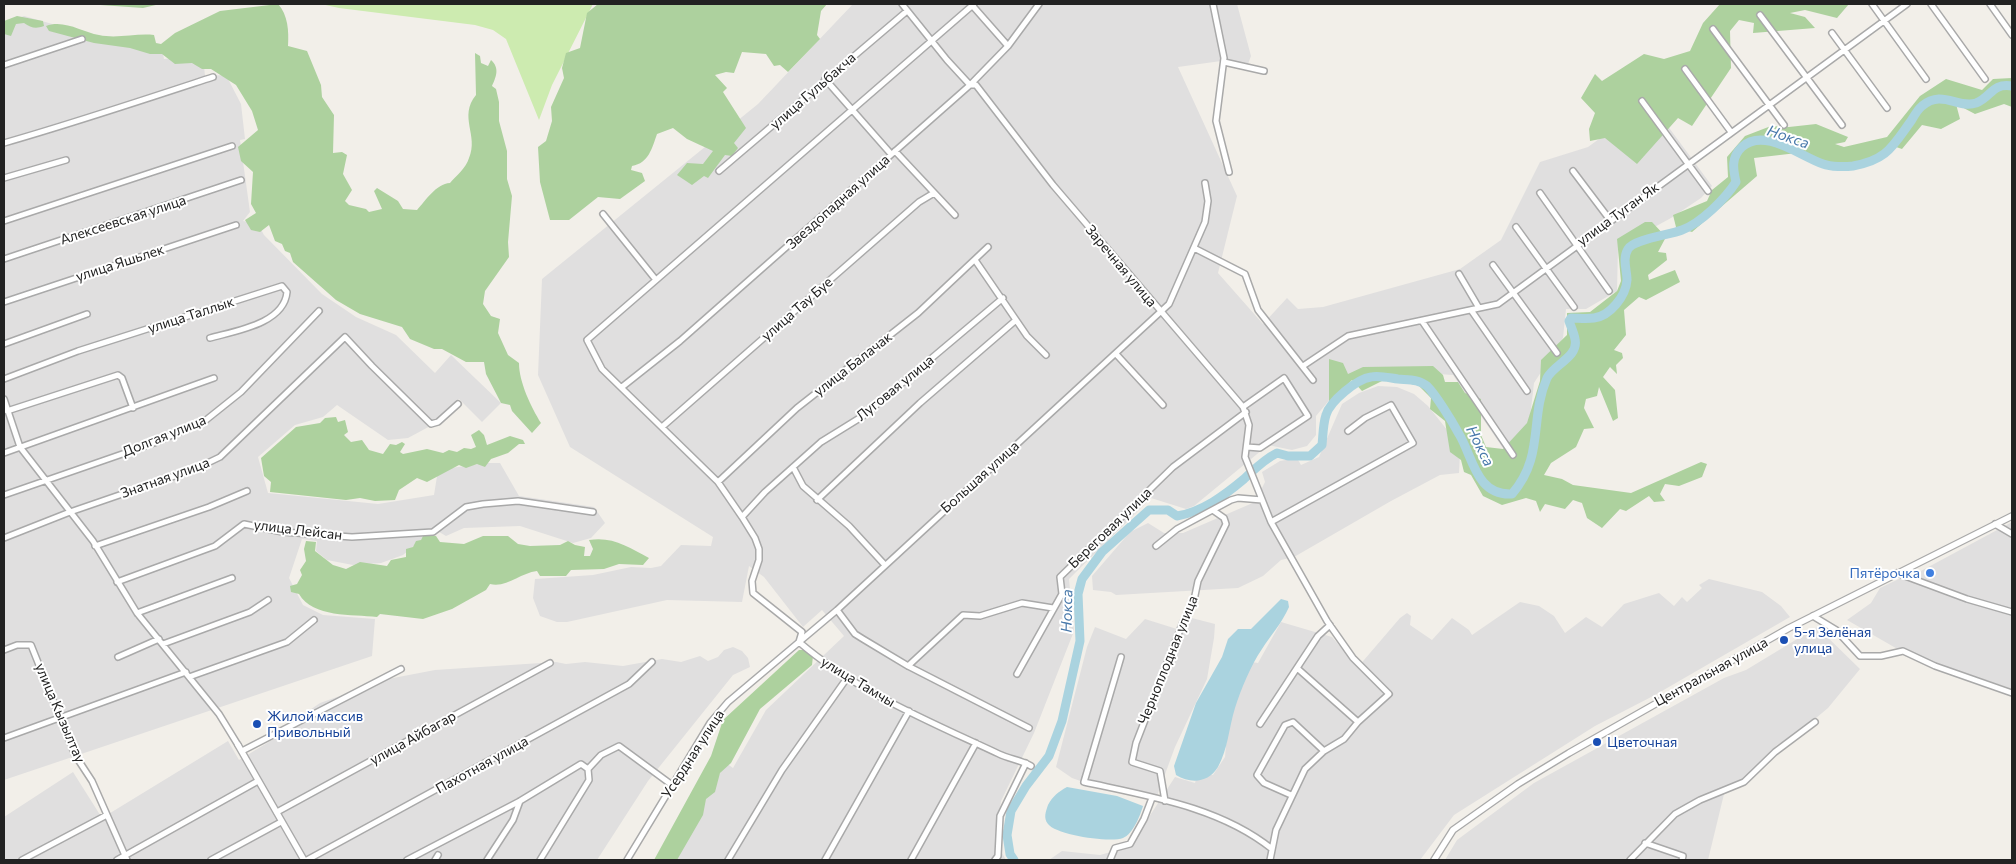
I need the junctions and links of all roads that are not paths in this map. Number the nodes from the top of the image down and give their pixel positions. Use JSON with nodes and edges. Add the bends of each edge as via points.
{"nodes":[{"id":1,"x":902,"y":4,"type":"edge"},
{"id":2,"x":972,"y":4,"type":"edge"},
{"id":3,"x":1039,"y":4,"type":"edge"},
{"id":4,"x":1213,"y":4,"type":"edge"},
{"id":5,"x":1872,"y":4,"type":"edge"},
{"id":6,"x":1908,"y":4,"type":"edge"},
{"id":7,"x":1931,"y":4,"type":"edge"},
{"id":8,"x":1990,"y":4,"type":"edge"},
{"id":9,"x":907,"y":11,"type":"junction"},
{"id":10,"x":1760,"y":15,"type":"dead end"},
{"id":11,"x":1884,"y":21,"type":"junction"},
{"id":12,"x":1713,"y":29,"type":"dead end"},
{"id":13,"x":1832,"y":33,"type":"dead end"},
{"id":14,"x":2012,"y":35,"type":"edge"},
{"id":15,"x":82,"y":40,"type":"dead end"},
{"id":16,"x":933,"y":42,"type":"junction"},
{"id":17,"x":1008,"y":46,"type":"junction"},
{"id":18,"x":1844,"y":50,"type":"junction"},
{"id":19,"x":1224,"y":62,"type":"junction"},
{"id":20,"x":4,"y":65,"type":"edge"},
{"id":21,"x":1685,"y":69,"type":"dead end"},
{"id":22,"x":1264,"y":71,"type":"dead end"},
{"id":23,"x":213,"y":77,"type":"dead end"},
{"id":24,"x":1807,"y":77,"type":"junction"},
{"id":25,"x":825,"y":79,"type":"junction"},
{"id":26,"x":1926,"y":79,"type":"dead end"},
{"id":27,"x":1986,"y":79,"type":"dead end"},
{"id":28,"x":970,"y":85,"type":"junction"},
{"id":29,"x":1642,"y":101,"type":"dead end"},
{"id":30,"x":1769,"y":104,"type":"junction"},
{"id":31,"x":853,"y":108,"type":"junction"},
{"id":32,"x":1887,"y":108,"type":"dead end"},
{"id":33,"x":1784,"y":124,"type":"dead end"},
{"id":34,"x":1842,"y":125,"type":"dead end"},
{"id":35,"x":1731,"y":132,"type":"junction"},
{"id":36,"x":4,"y":143,"type":"edge"},
{"id":37,"x":232,"y":146,"type":"dead end"},
{"id":38,"x":893,"y":153,"type":"junction"},
{"id":39,"x":66,"y":160,"type":"dead end"},
{"id":40,"x":1688,"y":164,"type":"junction"},
{"id":41,"x":719,"y":171,"type":"dead end"},
{"id":42,"x":1573,"y":171,"type":"dead end"},
{"id":43,"x":1229,"y":172,"type":"dead end"},
{"id":44,"x":4,"y":178,"type":"edge"},
{"id":45,"x":241,"y":180,"type":"dead end"},
{"id":46,"x":1205,"y":183,"type":"dead end"},
{"id":47,"x":1708,"y":191,"type":"dead end"},
{"id":48,"x":934,"y":193,"type":"junction"},
{"id":49,"x":1540,"y":193,"type":"dead end"},
{"id":50,"x":603,"y":214,"type":"dead end"},
{"id":51,"x":955,"y":215,"type":"dead end"},
{"id":52,"x":1610,"y":220,"type":"junction"},
{"id":53,"x":4,"y":221,"type":"edge"},
{"id":54,"x":236,"y":225,"type":"dead end"},
{"id":55,"x":1516,"y":227,"type":"dead end"},
{"id":56,"x":1576,"y":245,"type":"junction"},
{"id":57,"x":988,"y":247,"type":"dead end"},
{"id":58,"x":1194,"y":248,"type":"junction"},
{"id":59,"x":4,"y":259,"type":"edge"},
{"id":60,"x":975,"y":260,"type":"junction"},
{"id":61,"x":1493,"y":265,"type":"dead end"},
{"id":62,"x":1546,"y":268,"type":"junction"},
{"id":63,"x":1459,"y":274,"type":"dead end"},
{"id":64,"x":656,"y":280,"type":"junction"},
{"id":65,"x":1609,"y":291,"type":"dead end"},
{"id":66,"x":1513,"y":293,"type":"junction"},
{"id":67,"x":1003,"y":298,"type":"junction"},
{"id":68,"x":4,"y":302,"type":"edge"},
{"id":69,"x":1574,"y":307,"type":"dead end"},
{"id":70,"x":1479,"y":308,"type":"junction"},
{"id":71,"x":1471,"y":310,"type":"junction"},
{"id":72,"x":319,"y":312,"type":"dead end"},
{"id":73,"x":1161,"y":313,"type":"junction"},
{"id":74,"x":87,"y":314,"type":"dead end"},
{"id":75,"x":1016,"y":320,"type":"junction"},
{"id":76,"x":1422,"y":321,"type":"junction"},
{"id":77,"x":210,"y":338,"type":"dead end"},
{"id":78,"x":4,"y":344,"type":"edge"},
{"id":79,"x":1557,"y":353,"type":"dead end"},
{"id":80,"x":1116,"y":354,"type":"junction"},
{"id":81,"x":1046,"y":355,"type":"dead end"},
{"id":82,"x":1303,"y":366,"type":"junction"},
{"id":83,"x":214,"y":378,"type":"dead end"},
{"id":84,"x":4,"y":379,"type":"edge"},
{"id":85,"x":1313,"y":380,"type":"dead end"},
{"id":86,"x":622,"y":387,"type":"junction"},
{"id":87,"x":1527,"y":391,"type":"dead end"},
{"id":88,"x":4,"y":398,"type":"edge"},
{"id":89,"x":458,"y":404,"type":"dead end"},
{"id":90,"x":1163,"y":405,"type":"dead end"},
{"id":91,"x":133,"y":408,"type":"junction"},
{"id":92,"x":1244,"y":410,"type":"junction"},
{"id":93,"x":7,"y":411,"type":"junction"},
{"id":94,"x":662,"y":426,"type":"junction"},
{"id":95,"x":1348,"y":431,"type":"dead end"},
{"id":96,"x":20,"y":447,"type":"junction"},
{"id":97,"x":1247,"y":447,"type":"junction"},
{"id":98,"x":4,"y":453,"type":"edge"},
{"id":99,"x":1514,"y":455,"type":"dead end"},
{"id":100,"x":793,"y":467,"type":"junction"},
{"id":101,"x":44,"y":480,"type":"junction"},
{"id":102,"x":718,"y":482,"type":"junction"},
{"id":103,"x":247,"y":491,"type":"dead end"},
{"id":104,"x":4,"y":495,"type":"edge"},
{"id":105,"x":817,"y":500,"type":"junction"},
{"id":106,"x":1262,"y":500,"type":"junction"},
{"id":107,"x":1214,"y":510,"type":"junction"},
{"id":108,"x":70,"y":512,"type":"junction"},
{"id":109,"x":593,"y":512,"type":"dead end"},
{"id":110,"x":2012,"y":516,"type":"edge"},
{"id":111,"x":742,"y":517,"type":"junction"},
{"id":112,"x":1271,"y":522,"type":"junction"},
{"id":113,"x":1995,"y":524,"type":"junction"},
{"id":114,"x":2012,"y":534,"type":"edge"},
{"id":115,"x":4,"y":538,"type":"edge"},
{"id":116,"x":96,"y":546,"type":"junction"},
{"id":117,"x":1156,"y":546,"type":"dead end"},
{"id":118,"x":884,"y":564,"type":"junction"},
{"id":119,"x":1897,"y":573,"type":"junction"},
{"id":120,"x":232,"y":578,"type":"dead end"},
{"id":121,"x":117,"y":582,"type":"junction"},
{"id":122,"x":268,"y":600,"type":"dead end"},
{"id":123,"x":1053,"y":608,"type":"junction"},
{"id":124,"x":837,"y":610,"type":"junction"},
{"id":125,"x":2012,"y":612,"type":"edge"},
{"id":126,"x":137,"y":613,"type":"junction"},
{"id":127,"x":1813,"y":616,"type":"junction"},
{"id":128,"x":314,"y":620,"type":"dead end"},
{"id":129,"x":1330,"y":625,"type":"junction"},
{"id":130,"x":161,"y":642,"type":"junction"},
{"id":131,"x":799,"y":642,"type":"junction"},
{"id":132,"x":4,"y":650,"type":"edge"},
{"id":133,"x":118,"y":657,"type":"dead end"},
{"id":134,"x":1121,"y":657,"type":"dead end"},
{"id":135,"x":652,"y":662,"type":"dead end"},
{"id":136,"x":550,"y":663,"type":"dead end"},
{"id":137,"x":908,"y":666,"type":"junction"},
{"id":138,"x":401,"y":668,"type":"dead end"},
{"id":139,"x":1297,"y":668,"type":"junction"},
{"id":140,"x":1018,"y":674,"type":"dead end"},
{"id":141,"x":187,"y":675,"type":"junction"},
{"id":142,"x":847,"y":678,"type":"junction"},
{"id":143,"x":2012,"y":693,"type":"edge"},
{"id":144,"x":909,"y":711,"type":"junction"},
{"id":145,"x":60,"y":718,"type":"junction"},
{"id":146,"x":1358,"y":722,"type":"junction"},
{"id":147,"x":1815,"y":722,"type":"dead end"},
{"id":148,"x":1260,"y":724,"type":"dead end"},
{"id":149,"x":1030,"y":728,"type":"dead end"},
{"id":150,"x":4,"y":738,"type":"edge"},
{"id":151,"x":976,"y":743,"type":"junction"},
{"id":152,"x":238,"y":745,"type":"joint"},
{"id":153,"x":242,"y":751,"type":"junction"},
{"id":154,"x":1324,"y":751,"type":"junction"},
{"id":155,"x":588,"y":769,"type":"junction"},
{"id":156,"x":258,"y":781,"type":"junction"},
{"id":157,"x":672,"y":784,"type":"junction"},
{"id":158,"x":1291,"y":795,"type":"junction"},
{"id":159,"x":1152,"y":798,"type":"junction"},
{"id":160,"x":520,"y":800,"type":"junction"},
{"id":161,"x":1166,"y":801,"type":"junction"},
{"id":162,"x":277,"y":812,"type":"junction"},
{"id":163,"x":105,"y":816,"type":"junction"},
{"id":164,"x":281,"y":822,"type":"junction"},
{"id":165,"x":1645,"y":843,"type":"junction"},
{"id":166,"x":1272,"y":849,"type":"junction"},
{"id":167,"x":126,"y":858,"type":"edge"},
{"id":168,"x":22,"y":860,"type":"edge"},
{"id":169,"x":117,"y":860,"type":"edge"},
{"id":170,"x":211,"y":860,"type":"edge"},
{"id":171,"x":305,"y":860,"type":"edge"},
{"id":172,"x":407,"y":860,"type":"edge"},
{"id":173,"x":487,"y":860,"type":"edge"},
{"id":174,"x":540,"y":860,"type":"edge"},
{"id":175,"x":627,"y":860,"type":"edge"},
{"id":176,"x":728,"y":860,"type":"edge"},
{"id":177,"x":825,"y":860,"type":"edge"},
{"id":178,"x":911,"y":860,"type":"edge"},
{"id":179,"x":995,"y":860,"type":"edge"},
{"id":180,"x":1110,"y":860,"type":"edge"},
{"id":181,"x":1270,"y":860,"type":"edge"},
{"id":182,"x":1434,"y":860,"type":"edge"},
{"id":183,"x":1630,"y":860,"type":"edge"},
{"id":184,"x":1682,"y":860,"type":"edge"}],
"edges":[{"from":1,"to":9,"type":"street"},
{"from":2,"to":16,"type":"street"},
{"from":2,"to":17,"type":"street"},
{"from":3,"to":17,"type":"street","name":"Звездопадная улица"},
{"from":4,"to":19,"type":"street"},
{"from":5,"to":11,"type":"street"},
{"from":6,"to":11,"type":"street","name":"улица Туган Як"},
{"from":7,"to":27,"type":"street"},
{"from":8,"to":14,"type":"street"},
{"from":9,"to":16,"type":"street"},
{"from":9,"to":25,"type":"street","name":"улица Гульбакча"},
{"from":10,"to":24,"type":"street"},
{"from":11,"to":18,"type":"street","name":"улица Туган Як"},
{"from":11,"to":26,"type":"street"},
{"from":12,"to":30,"type":"street"},
{"from":13,"to":18,"type":"street"},
{"from":15,"to":20,"type":"street"},
{"from":16,"to":28,"type":"street"},
{"from":16,"to":31,"type":"street"},
{"from":17,"to":28,"type":"street","name":"Звездопадная улица"},
{"from":18,"to":24,"type":"street","name":"улица Туган Як"},
{"from":18,"to":32,"type":"street"},
{"from":19,"to":22,"type":"street"},
{"from":19,"to":43,"type":"street","via":[[1216,121]]},
{"from":21,"to":35,"type":"street"},
{"from":23,"to":36,"type":"street"},
{"from":24,"to":30,"type":"street","name":"улица Туган Як"},
{"from":24,"to":34,"type":"street"},
{"from":25,"to":31,"type":"street"},
{"from":25,"to":41,"type":"street","name":"улица Гульбакча"},
{"from":28,"to":38,"type":"street","name":"Звездопадная улица"},
{"from":28,"to":73,"type":"street","name":"Заречная улица","via":[[976,85],[1053,186]]},
{"from":29,"to":40,"type":"street"},
{"from":30,"to":33,"type":"street"},
{"from":30,"to":35,"type":"street","name":"улица Туган Як"},
{"from":31,"to":38,"type":"street"},
{"from":31,"to":64,"type":"street"},
{"from":35,"to":40,"type":"street","name":"улица Туган Як"},
{"from":37,"to":53,"type":"street"},
{"from":38,"to":48,"type":"street"},
{"from":38,"to":86,"type":"street","name":"Звездопадная улица","via":[[680,341]]},
{"from":39,"to":44,"type":"street"},
{"from":40,"to":47,"type":"street"},
{"from":40,"to":52,"type":"street","name":"улица Туган Як"},
{"from":42,"to":52,"type":"street"},
{"from":45,"to":59,"type":"street","name":"Алексеевская улица"},
{"from":46,"to":58,"type":"street","name":"Большая улица","via":[[1208,201],[1205,222]]},
{"from":48,"to":51,"type":"street"},
{"from":48,"to":94,"type":"street","name":"улица Тау Буе","via":[[919,202]]},
{"from":49,"to":56,"type":"street"},
{"from":50,"to":64,"type":"street"},
{"from":52,"to":56,"type":"street","name":"улица Туган Як"},
{"from":54,"to":68,"type":"street","name":"улица Яшьлек"},
{"from":55,"to":62,"type":"street"},
{"from":56,"to":62,"type":"street","name":"улица Туган Як"},
{"from":56,"to":65,"type":"street"},
{"from":57,"to":60,"type":"street","name":"улица Балачак"},
{"from":58,"to":73,"type":"street","name":"Большая улица","via":[[1169,304]]},
{"from":58,"to":82,"type":"street","via":[[1245,274],[1258,310]]},
{"from":60,"to":67,"type":"street"},
{"from":60,"to":102,"type":"street","name":"улица Балачак","via":[[918,313],[797,408]]},
{"from":61,"to":66,"type":"street"},
{"from":62,"to":66,"type":"street","name":"улица Туган Як"},
{"from":62,"to":69,"type":"street"},
{"from":63,"to":70,"type":"street"},
{"from":64,"to":86,"type":"street","name":"улица Тамчы","via":[[587,340],[602,369]]},
{"from":66,"to":70,"type":"street","name":"улица Туган Як","via":[[1498,304]]},
{"from":66,"to":79,"type":"street"},
{"from":67,"to":75,"type":"street"},
{"from":67,"to":100,"type":"street","name":"Луговая улица","via":[[863,416],[821,442]]},
{"from":70,"to":71,"type":"street","name":"улица Туган Як"},
{"from":71,"to":76,"type":"street","name":"улица Туган Як"},
{"from":71,"to":87,"type":"street"},
{"from":72,"to":101,"type":"street","name":"Долгая улица","via":[[241,392],[206,420],[154,443]]},
{"from":73,"to":80,"type":"street","name":"Большая улица"},
{"from":73,"to":92,"type":"street","name":"Заречная улица"},
{"from":74,"to":78,"type":"street"},
{"from":75,"to":81,"type":"street"},
{"from":75,"to":105,"type":"street","name":"Луговая улица","via":[[920,403]]},
{"from":76,"to":82,"type":"street","name":"улица Туган Як","via":[[1348,336]]},
{"from":76,"to":99,"type":"street"},
{"from":77,"to":84,"type":"street","name":"улица Таллык","via":[[269,319],[287,300],[287,292],[282,286],[78,351]]},
{"from":80,"to":90,"type":"street"},
{"from":80,"to":118,"type":"street","name":"Большая улица"},
{"from":82,"to":85,"type":"street"},
{"from":83,"to":91,"type":"street"},
{"from":86,"to":94,"type":"street","name":"улица Тамчы"},
{"from":88,"to":93,"type":"street"},
{"from":89,"to":108,"type":"street","name":"Знатная улица","via":[[438,422],[431,424],[346,337],[220,457],[195,469]]},
{"from":91,"to":93,"type":"street","via":[[118,375]]},
{"from":91,"to":96,"type":"street"},
{"from":92,"to":97,"type":"street","via":[[1249,424]]},
{"from":92,"to":97,"type":"street","name":"Береговая улица","via":[[1284,378],[1308,416],[1260,448]]},
{"from":92,"to":123,"type":"street","name":"Береговая улица","via":[[1173,467],[1060,576],[1062,594]]},
{"from":93,"to":96,"type":"street"},
{"from":94,"to":102,"type":"street","name":"улица Тамчы"},
{"from":95,"to":112,"type":"street","via":[[1391,405],[1413,443]]},
{"from":96,"to":98,"type":"street"},
{"from":96,"to":101,"type":"street"},
{"from":97,"to":106,"type":"street","via":[[1245,457]]},
{"from":100,"to":105,"type":"street","via":[[803,486]]},
{"from":100,"to":111,"type":"street","name":"Луговая улица"},
{"from":101,"to":104,"type":"street","name":"Долгая улица"},
{"from":101,"to":108,"type":"street"},
{"from":102,"to":111,"type":"street","name":"улица Тамчы"},
{"from":103,"to":116,"type":"street"},
{"from":105,"to":118,"type":"street","via":[[848,526]]},
{"from":106,"to":107,"type":"street","via":[[1238,498]]},
{"from":106,"to":112,"type":"street"},
{"from":107,"to":117,"type":"street","via":[[1177,529]]},
{"from":107,"to":161,"type":"street","name":"Черноплодная улица","via":[[1226,524],[1198,581],[1193,606],[1183,622],[1146,716],[1132,762],[1160,771]]},
{"from":108,"to":115,"type":"street","name":"Знатная улица"},
{"from":108,"to":116,"type":"street"},
{"from":109,"to":121,"type":"street","name":"улица Лейсан","via":[[518,501],[483,504],[466,507],[433,532],[352,537],[283,532],[244,524],[215,546]]},
{"from":110,"to":113,"type":"street","name":"Центральная улица"},
{"from":111,"to":131,"type":"street","name":"улица Тамчы","via":[[758,549],[753,593],[802,632]]},
{"from":112,"to":129,"type":"street"},
{"from":113,"to":114,"type":"street"},
{"from":113,"to":119,"type":"street","name":"Центральная улица"},
{"from":116,"to":121,"type":"street"},
{"from":118,"to":124,"type":"street","name":"Большая улица"},
{"from":119,"to":125,"type":"street"},
{"from":119,"to":127,"type":"street","name":"Центральная улица"},
{"from":120,"to":126,"type":"street"},
{"from":121,"to":126,"type":"street"},
{"from":122,"to":130,"type":"street","via":[[250,612]]},
{"from":123,"to":137,"type":"street","via":[[1022,602],[980,616],[963,615]]},
{"from":123,"to":140,"type":"street","name":"Береговая улица"},
{"from":124,"to":131,"type":"street","name":"Большая улица"},
{"from":124,"to":137,"type":"street","via":[[855,634]]},
{"from":126,"to":130,"type":"street"},
{"from":127,"to":143,"type":"street","via":[[1836,630],[1860,656],[1903,651]]},
{"from":127,"to":182,"type":"street","name":"Центральная улица","via":[[1533,774],[1453,830]]},
{"from":128,"to":141,"type":"street","via":[[287,642]]},
{"from":129,"to":139,"type":"street","via":[[1318,636]]},
{"from":129,"to":146,"type":"street","via":[[1353,658],[1389,694]]},
{"from":130,"to":133,"type":"street"},
{"from":130,"to":141,"type":"street"},
{"from":131,"to":142,"type":"street","name":"улица Тамчы"},
{"from":131,"to":157,"type":"street","name":"Усердная улица","via":[[719,712]]},
{"from":132,"to":145,"type":"street","name":"улица Кызылтау","via":[[31,645]]},
{"from":134,"to":159,"type":"street","via":[[1084,782]]},
{"from":135,"to":171,"type":"street","name":"Пахотная улица","via":[[629,684]]},
{"from":136,"to":162,"type":"street","name":"улица Айбагар"},
{"from":137,"to":149,"type":"street"},
{"from":138,"to":153,"type":"street"},
{"from":139,"to":146,"type":"street"},
{"from":139,"to":148,"type":"street"},
{"from":141,"to":145,"type":"street"},
{"from":141,"to":152,"type":"street","via":[[219,714]]},
{"from":142,"to":144,"type":"street","name":"улица Тамчы"},
{"from":142,"to":176,"type":"street","via":[[782,770]]},
{"from":144,"to":151,"type":"street","name":"улица Тамчы"},
{"from":144,"to":177,"type":"street"},
{"from":145,"to":150,"type":"street"},
{"from":145,"to":163,"type":"street","name":"улица Кызылтау","via":[[75,755],[104,807]]},
{"from":146,"to":154,"type":"street","via":[[1344,739]]},
{"from":147,"to":165,"type":"street","via":[[1775,752],[1744,782],[1675,814]]},
{"from":151,"to":178,"type":"street"},
{"from":151,"to":179,"type":"street","name":"улица Тамчы","via":[[1002,756],[1029,764],[1000,816],[998,856]]},
{"from":152,"to":153,"type":"street"},
{"from":153,"to":156,"type":"street"},
{"from":154,"to":158,"type":"street","via":[[1305,769]]},
{"from":154,"to":158,"type":"street","via":[[1293,722],[1285,725],[1257,774],[1264,783]]},
{"from":155,"to":157,"type":"street","via":[[601,756],[619,746]]},
{"from":155,"to":160,"type":"street","via":[[581,764]]},
{"from":155,"to":174,"type":"street","via":[[589,780]]},
{"from":156,"to":162,"type":"street"},
{"from":156,"to":167,"type":"street"},
{"from":157,"to":175,"type":"street","name":"Усердная улица"},
{"from":158,"to":166,"type":"street","via":[[1276,830]]},
{"from":159,"to":161,"type":"street"},
{"from":159,"to":180,"type":"street","via":[[1130,844],[1115,848]]},
{"from":160,"to":172,"type":"street"},
{"from":160,"to":173,"type":"street","via":[[513,820]]},
{"from":161,"to":166,"type":"street","via":[[1243,828]]},
{"from":162,"to":164,"type":"street"},
{"from":163,"to":167,"type":"street","name":"улица Кызылтау"},
{"from":163,"to":168,"type":"street"},
{"from":164,"to":170,"type":"street"},
{"from":164,"to":171,"type":"street"},
{"from":165,"to":183,"type":"street"},
{"from":165,"to":184,"type":"street","via":[[1683,856]]},
{"from":166,"to":181,"type":"street"},
{"from":167,"to":169,"type":"street"}]}
